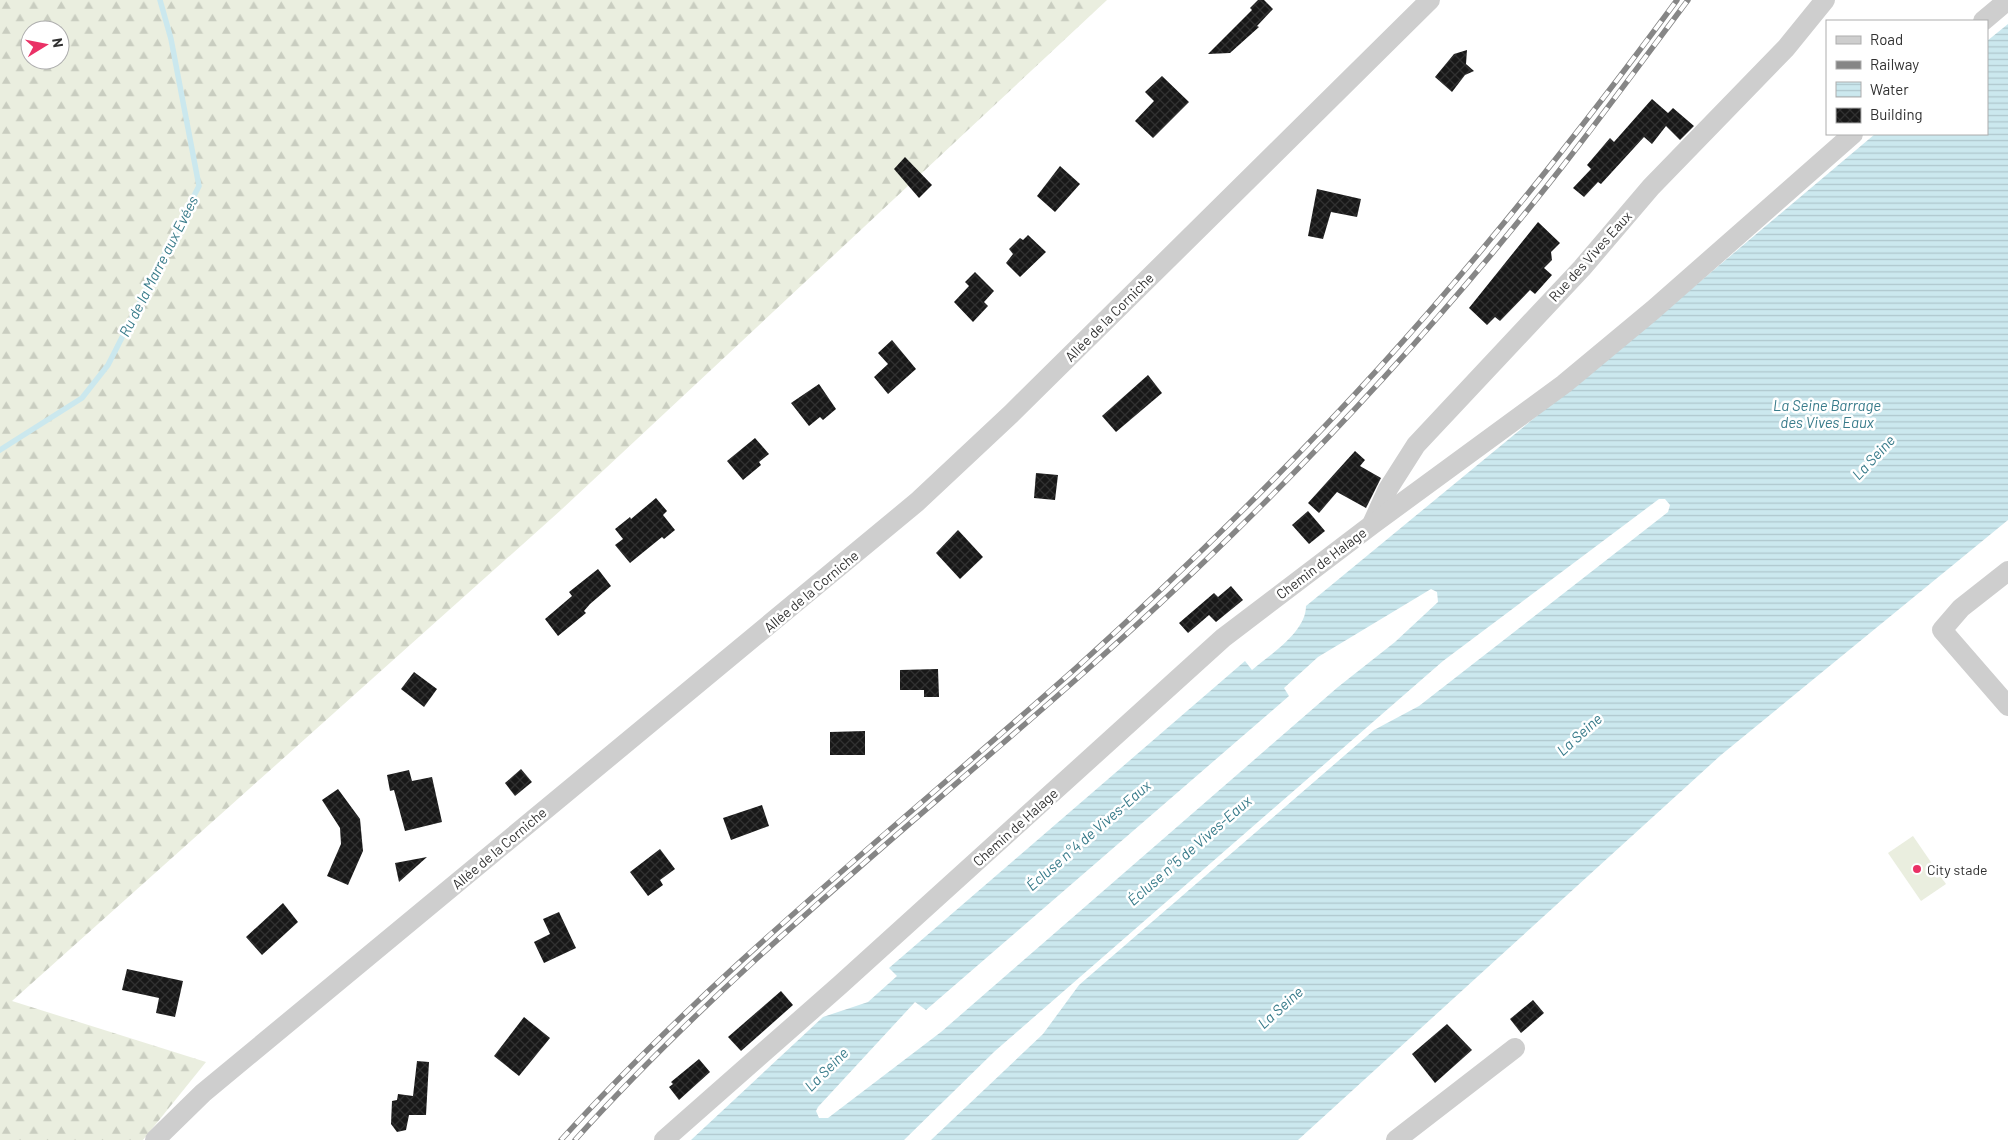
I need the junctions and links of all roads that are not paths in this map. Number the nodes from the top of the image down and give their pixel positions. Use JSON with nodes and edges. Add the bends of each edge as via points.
{"nodes":[{"id":1,"x":1430,"y":0,"type":"edge"},
{"id":2,"x":1825,"y":0,"type":"edge"},
{"id":3,"x":2008,"y":0,"type":"edge"},
{"id":4,"x":1984,"y":20,"type":"edge"},
{"id":5,"x":1852,"y":135,"type":"edge"},
{"id":6,"x":1373,"y":524,"type":"junction"},
{"id":7,"x":2008,"y":571,"type":"edge"},
{"id":8,"x":2008,"y":706,"type":"edge"},
{"id":9,"x":1516,"y":1048,"type":"dead end"},
{"id":10,"x":155,"y":1140,"type":"edge"},
{"id":11,"x":664,"y":1140,"type":"edge"},
{"id":12,"x":1396,"y":1140,"type":"edge"}],
"edges":[{"from":1,"to":10,"type":"street","name":"Allée de la Corniche","via":[[1018,407],[917,502],[203,1093]]},
{"from":2,"to":6,"type":"street","name":"Rue des Vives Eaux","via":[[1786,48],[1651,187],[1582,268],[1416,445],[1388,488]]},
{"from":3,"to":4,"type":"street"},
{"from":5,"to":6,"type":"street","name":"Chemin de Halage","via":[[1564,384]]},
{"from":6,"to":11,"type":"street","name":"Chemin de Halage","via":[[1223,638]]},
{"from":7,"to":8,"type":"street","via":[[1961,608],[1942,630]]},
{"from":9,"to":12,"type":"street"}]}
